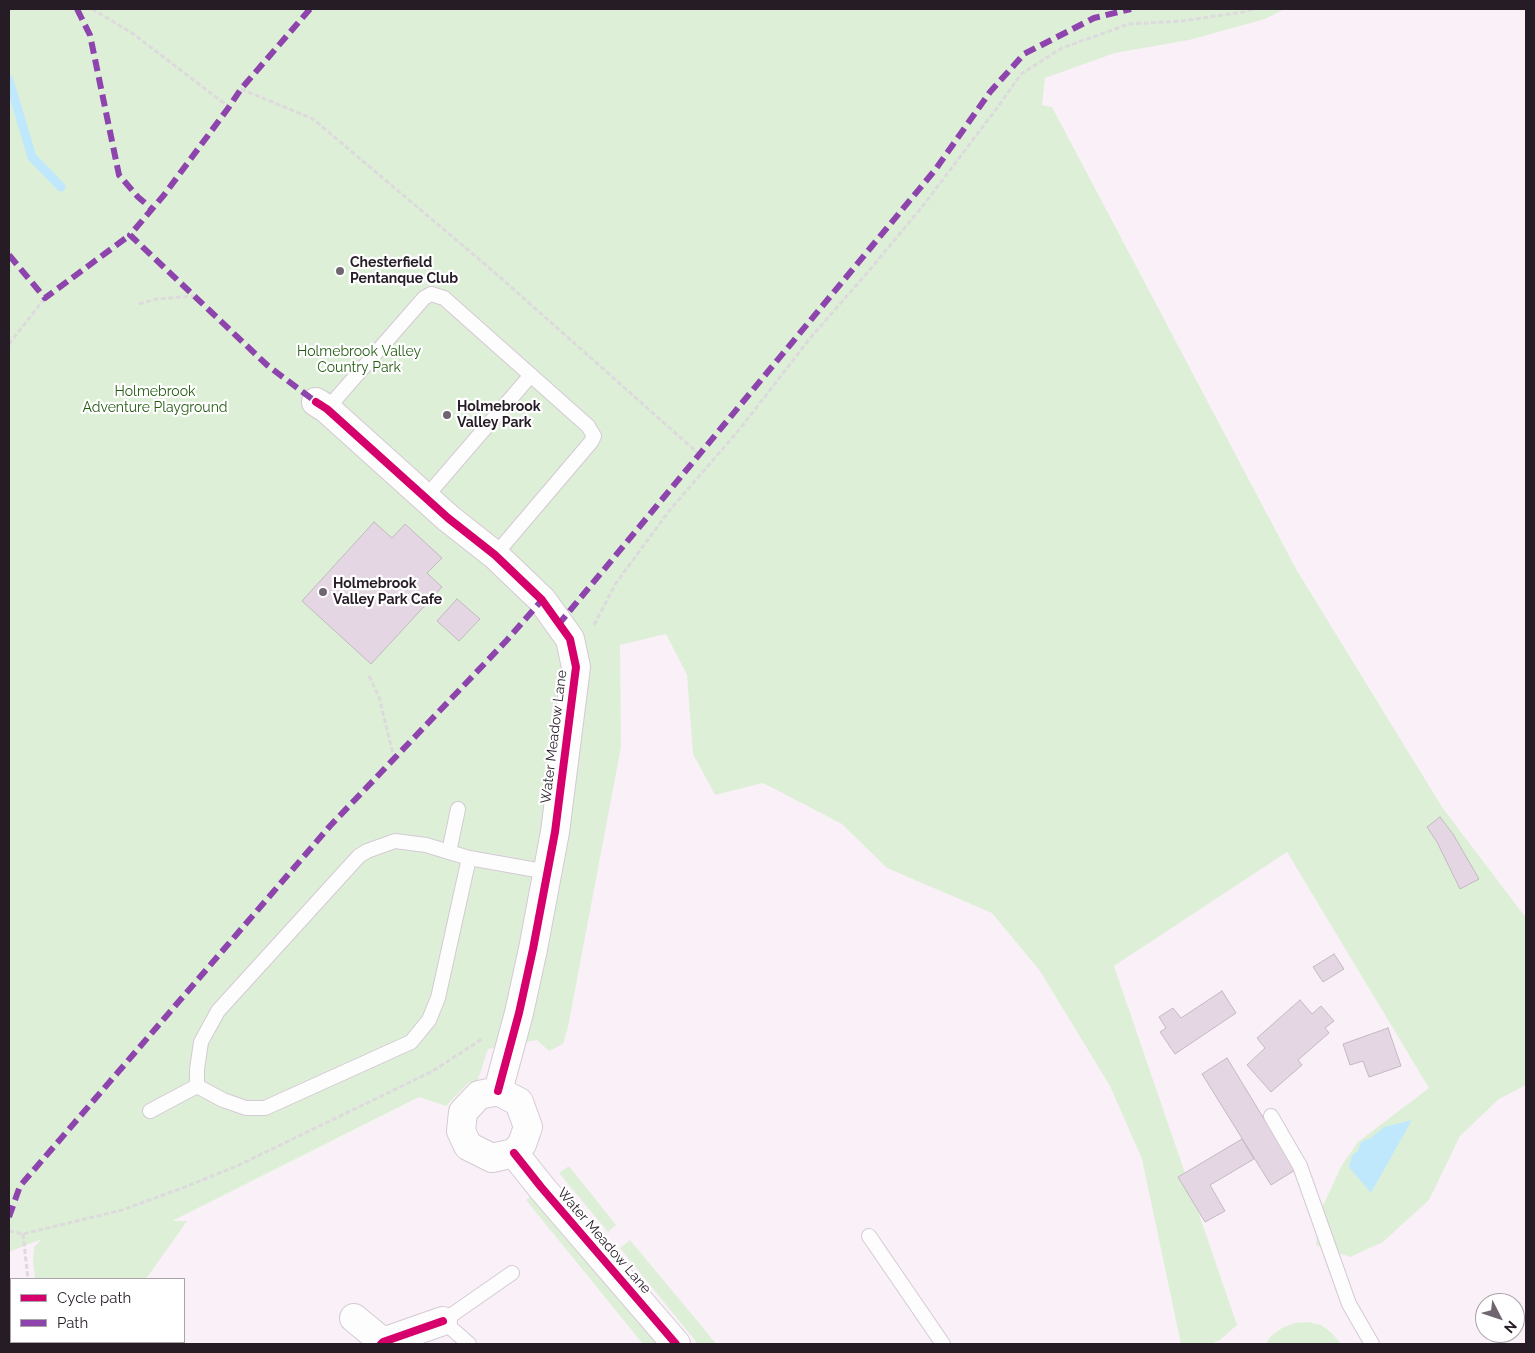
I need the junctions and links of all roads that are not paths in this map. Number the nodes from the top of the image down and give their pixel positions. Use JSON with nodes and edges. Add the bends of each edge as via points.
{"nodes":[{"id":1,"x":531,"y":375,"type":"junction"},
{"id":2,"x":321,"y":406,"type":"joint"},
{"id":3,"x":424,"y":498,"type":"junction"},
{"id":4,"x":495,"y":555,"type":"junction"},
{"id":5,"x":458,"y":809,"type":"dead end"},
{"id":6,"x":449,"y":852,"type":"junction"},
{"id":7,"x":469,"y":858,"type":"junction"},
{"id":8,"x":548,"y":872,"type":"junction"},
{"id":9,"x":197,"y":1086,"type":"junction"},
{"id":10,"x":498,"y":1091,"type":"junction"},
{"id":11,"x":150,"y":1111,"type":"dead end"},
{"id":12,"x":1271,"y":1116,"type":"dead end"},
{"id":13,"x":514,"y":1153,"type":"junction"},
{"id":14,"x":869,"y":1236,"type":"dead end"},
{"id":15,"x":512,"y":1273,"type":"dead end"},
{"id":16,"x":354,"y":1318,"type":"dead end"},
{"id":17,"x":443,"y":1321,"type":"junction"},
{"id":18,"x":382,"y":1343,"type":"edge"},
{"id":19,"x":469,"y":1344,"type":"edge"},
{"id":20,"x":676,"y":1344,"type":"edge"},
{"id":21,"x":943,"y":1344,"type":"edge"},
{"id":22,"x":1372,"y":1344,"type":"edge"}],
"edges":[{"from":1,"to":2,"type":"lane","via":[[444,298],[430,294]]},
{"from":1,"to":3,"type":"lane"},
{"from":1,"to":4,"type":"lane","via":[[588,426],[594,436]]},
{"from":2,"to":3,"type":"street","name":"Water Meadow Lane"},
{"from":3,"to":4,"type":"street","name":"Water Meadow Lane"},
{"from":4,"to":8,"type":"street","name":"Water Meadow Lane","via":[[542,600],[570,639],[576,667]]},
{"from":5,"to":6,"type":"lane"},
{"from":6,"to":7,"type":"lane"},
{"from":6,"to":9,"type":"lane","via":[[395,841],[359,856],[218,1011],[200,1042]]},
{"from":7,"to":8,"type":"lane"},
{"from":7,"to":9,"type":"lane","via":[[438,998],[429,1020],[411,1042],[265,1108],[246,1108]]},
{"from":8,"to":10,"type":"street","name":"Water Meadow Lane","via":[[519,1013]]},
{"from":9,"to":11,"type":"lane"},
{"from":10,"to":13,"type":"street","via":[[519,1102],[528,1127],[522,1144]]},
{"from":10,"to":13,"type":"street","via":[[479,1095],[463,1112],[462,1131],[468,1146],[492,1158]]},
{"from":12,"to":22,"type":"lane","via":[[1300,1166],[1349,1304]]},
{"from":13,"to":20,"type":"street","name":"Water Meadow Lane"},
{"from":14,"to":21,"type":"lane"},
{"from":15,"to":17,"type":"lane"},
{"from":16,"to":18,"type":"street"},
{"from":17,"to":18,"type":"street"},
{"from":17,"to":19,"type":"lane"}]}
